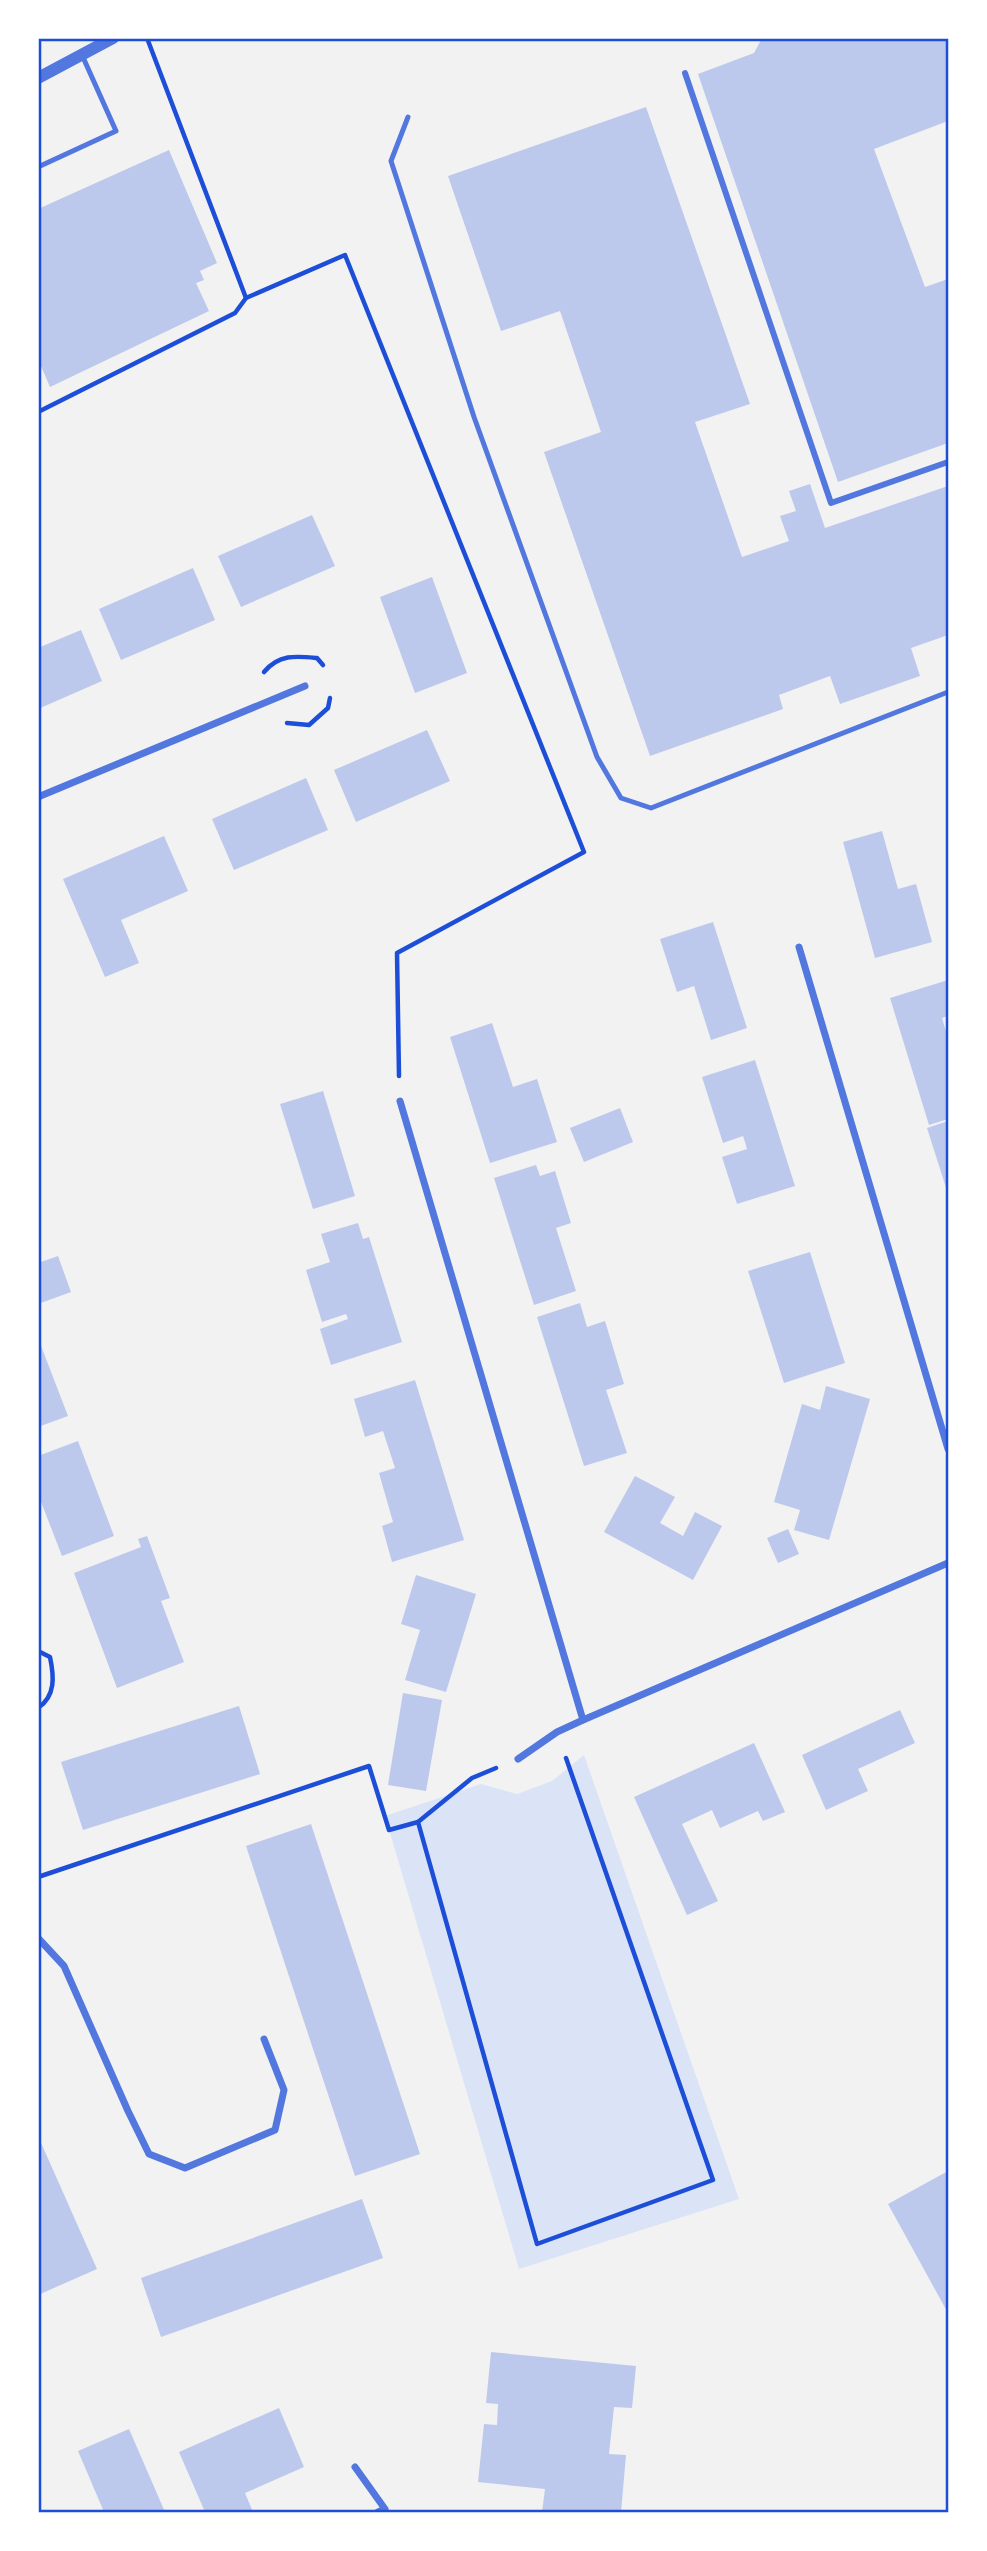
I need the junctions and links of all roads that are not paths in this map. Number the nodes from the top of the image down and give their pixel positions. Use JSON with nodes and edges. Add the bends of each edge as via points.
{"nodes":[{"id":1,"x":113,"y":38,"type":"edge"},
{"id":2,"x":82,"y":55,"type":"junction"},
{"id":3,"x":685,"y":73,"type":"dead end"},
{"id":4,"x":38,"y":78,"type":"edge"},
{"id":5,"x":408,"y":117,"type":"dead end"},
{"id":6,"x":38,"y":167,"type":"edge"},
{"id":7,"x":948,"y":462,"type":"edge"},
{"id":8,"x":305,"y":686,"type":"dead end"},
{"id":9,"x":948,"y":692,"type":"edge"},
{"id":10,"x":38,"y":797,"type":"edge"},
{"id":11,"x":799,"y":947,"type":"dead end"},
{"id":12,"x":400,"y":1101,"type":"road end"},
{"id":13,"x":948,"y":1449,"type":"edge"},
{"id":14,"x":948,"y":1563,"type":"edge"},
{"id":15,"x":583,"y":1720,"type":"junction"},
{"id":16,"x":518,"y":1759,"type":"road end"},
{"id":17,"x":38,"y":1938,"type":"edge"},
{"id":18,"x":264,"y":2039,"type":"dead end"},
{"id":19,"x":355,"y":2467,"type":"dead end"},
{"id":20,"x":378,"y":2512,"type":"edge"}],
"edges":[{"from":1,"to":2,"type":"street"},
{"from":2,"to":4,"type":"street"},
{"from":2,"to":6,"type":"lane","via":[[116,131]]},
{"from":3,"to":7,"type":"street","via":[[831,503]]},
{"from":5,"to":9,"type":"lane","via":[[391,161],[474,417],[597,757],[621,798],[651,808]]},
{"from":8,"to":10,"type":"street"},
{"from":11,"to":13,"type":"street"},
{"from":12,"to":15,"type":"street"},
{"from":14,"to":15,"type":"street"},
{"from":15,"to":16,"type":"street"},
{"from":17,"to":18,"type":"street","via":[[64,1966],[149,2154],[186,2168],[275,2130],[284,2090]]},
{"from":19,"to":20,"type":"street","via":[[385,2509]]}]}
